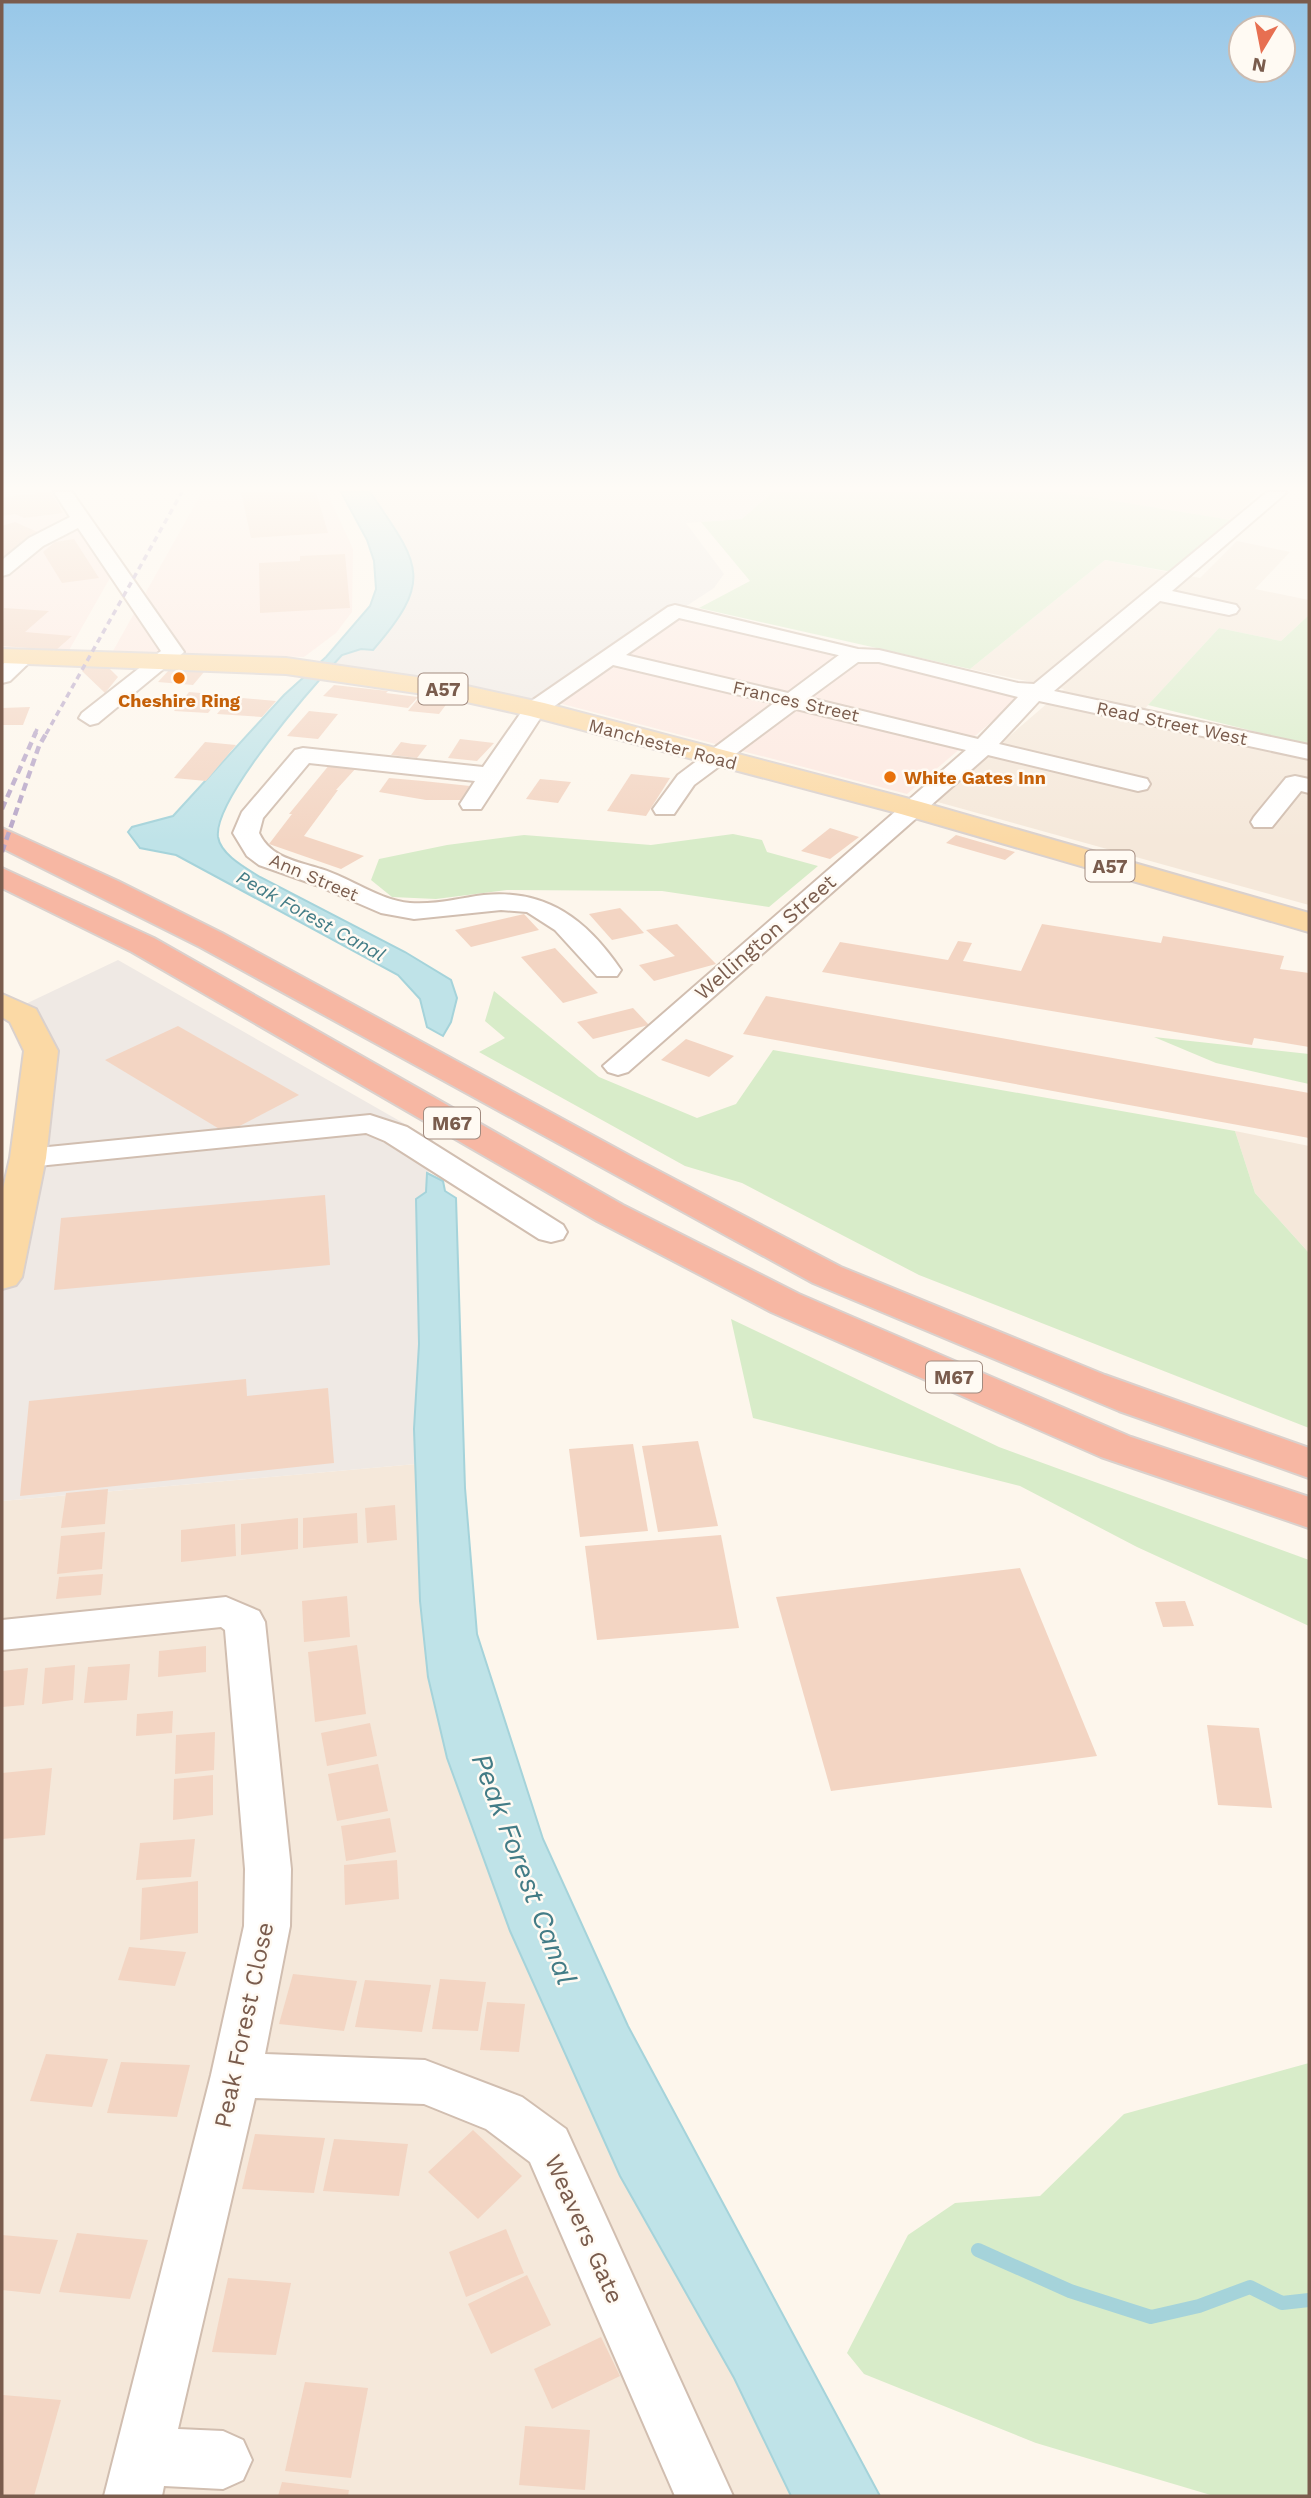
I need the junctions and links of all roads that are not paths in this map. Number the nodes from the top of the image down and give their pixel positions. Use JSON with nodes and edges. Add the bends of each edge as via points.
{"nodes":[{"id":1,"x":144,"y":609,"type":"edge"},
{"id":2,"x":1142,"y":609,"type":"edge"},
{"id":3,"x":853,"y":655,"type":"junction"},
{"id":4,"x":13,"y":656,"type":"edge"},
{"id":5,"x":608,"y":657,"type":"junction"},
{"id":6,"x":159,"y":661,"type":"junction"},
{"id":7,"x":2,"y":676,"type":"edge"},
{"id":8,"x":1036,"y":691,"type":"junction"},
{"id":9,"x":794,"y":701,"type":"junction"},
{"id":10,"x":535,"y":709,"type":"junction"},
{"id":11,"x":90,"y":718,"type":"dead end"},
{"id":12,"x":984,"y":746,"type":"junction"},
{"id":13,"x":1309,"y":752,"type":"edge"},
{"id":14,"x":716,"y":760,"type":"junction"},
{"id":15,"x":490,"y":775,"type":"junction"},
{"id":16,"x":1305,"y":779,"type":"edge"},
{"id":17,"x":1138,"y":784,"type":"dead end"},
{"id":18,"x":472,"y":804,"type":"dead end"},
{"id":19,"x":911,"y":808,"type":"junction"},
{"id":20,"x":666,"y":809,"type":"dead end"},
{"id":21,"x":1263,"y":822,"type":"dead end"},
{"id":22,"x":8,"y":851,"type":"edge"},
{"id":23,"x":1309,"y":923,"type":"edge"},
{"id":24,"x":607,"y":970,"type":"dead end"},
{"id":25,"x":2,"y":1004,"type":"edge"},
{"id":26,"x":618,"y":1066,"type":"dead end"},
{"id":27,"x":28,"y":1158,"type":"junction"},
{"id":28,"x":551,"y":1232,"type":"dead end"},
{"id":29,"x":2,"y":1277,"type":"edge"},
{"id":30,"x":1309,"y":1463,"type":"edge"},
{"id":31,"x":1309,"y":1513,"type":"edge"},
{"id":32,"x":2,"y":1635,"type":"edge"},
{"id":33,"x":236,"y":2075,"type":"junction"},
{"id":34,"x":223,"y":2460,"type":"dead end"},
{"id":35,"x":138,"y":2476,"type":"edge"},
{"id":36,"x":695,"y":2493,"type":"edge"}],
"edges":[{"from":1,"to":6,"type":"street","via":[[173,652]]},
{"from":2,"to":8,"type":"street","name":"Wellington Street"},
{"from":3,"to":5,"type":"street","name":"Read Street West","via":[[675,611]]},
{"from":3,"to":8,"type":"street","name":"Read Street West","via":[[879,656]]},
{"from":3,"to":9,"type":"street"},
{"from":4,"to":6,"type":"main road","name":"Manchester Road","number":"A57"},
{"from":4,"to":7,"type":"street"},
{"from":5,"to":9,"type":"street","name":"Frances Street"},
{"from":5,"to":10,"type":"street"},
{"from":6,"to":10,"type":"main road","name":"Manchester Road","number":"A57","via":[[349,673]]},
{"from":6,"to":11,"type":"street"},
{"from":8,"to":12,"type":"street","name":"Wellington Street"},
{"from":8,"to":13,"type":"street","name":"Read Street West"},
{"from":9,"to":12,"type":"street","name":"Frances Street"},
{"from":9,"to":14,"type":"street"},
{"from":10,"to":14,"type":"main road","name":"Manchester Road","number":"A57"},
{"from":10,"to":15,"type":"street"},
{"from":12,"to":17,"type":"street","name":"Frances Street"},
{"from":12,"to":19,"type":"street","name":"Wellington Street"},
{"from":14,"to":19,"type":"main road","name":"Manchester Road","number":"A57"},
{"from":14,"to":20,"type":"street","via":[[686,780]]},
{"from":15,"to":18,"type":"street"},
{"from":15,"to":24,"type":"street","name":"Ann Street","via":[[303,755],[251,817],[246,833],[262,856],[324,878],[377,905],[415,911],[482,902],[517,903],[551,913]]},
{"from":16,"to":21,"type":"street"},
{"from":19,"to":23,"type":"main road","name":"Manchester Road","number":"A57"},
{"from":19,"to":26,"type":"street","name":"Wellington Street"},
{"from":22,"to":30,"type":"highway","number":"M67","via":[[189,928],[830,1277],[1023,1358]]},
{"from":22,"to":31,"type":"highway","number":"M67","via":[[143,945],[610,1213],[785,1303],[1115,1447]]},
{"from":25,"to":27,"type":"main road","via":[[24,1016],[41,1051]]},
{"from":27,"to":28,"type":"street","via":[[370,1124],[396,1134]]},
{"from":27,"to":29,"type":"main road"},
{"from":32,"to":33,"type":"street","name":"Peak Forest Close","via":[[226,1612],[245,1622],[268,1869],[267,1926]]},
{"from":33,"to":35,"type":"street","name":"Peak Forest Close"},
{"from":33,"to":36,"type":"street","name":"Weavers Gate","via":[[425,2082],[505,2113],[548,2146]]},
{"from":34,"to":35,"type":"street","name":"Peak Forest Close"}]}
